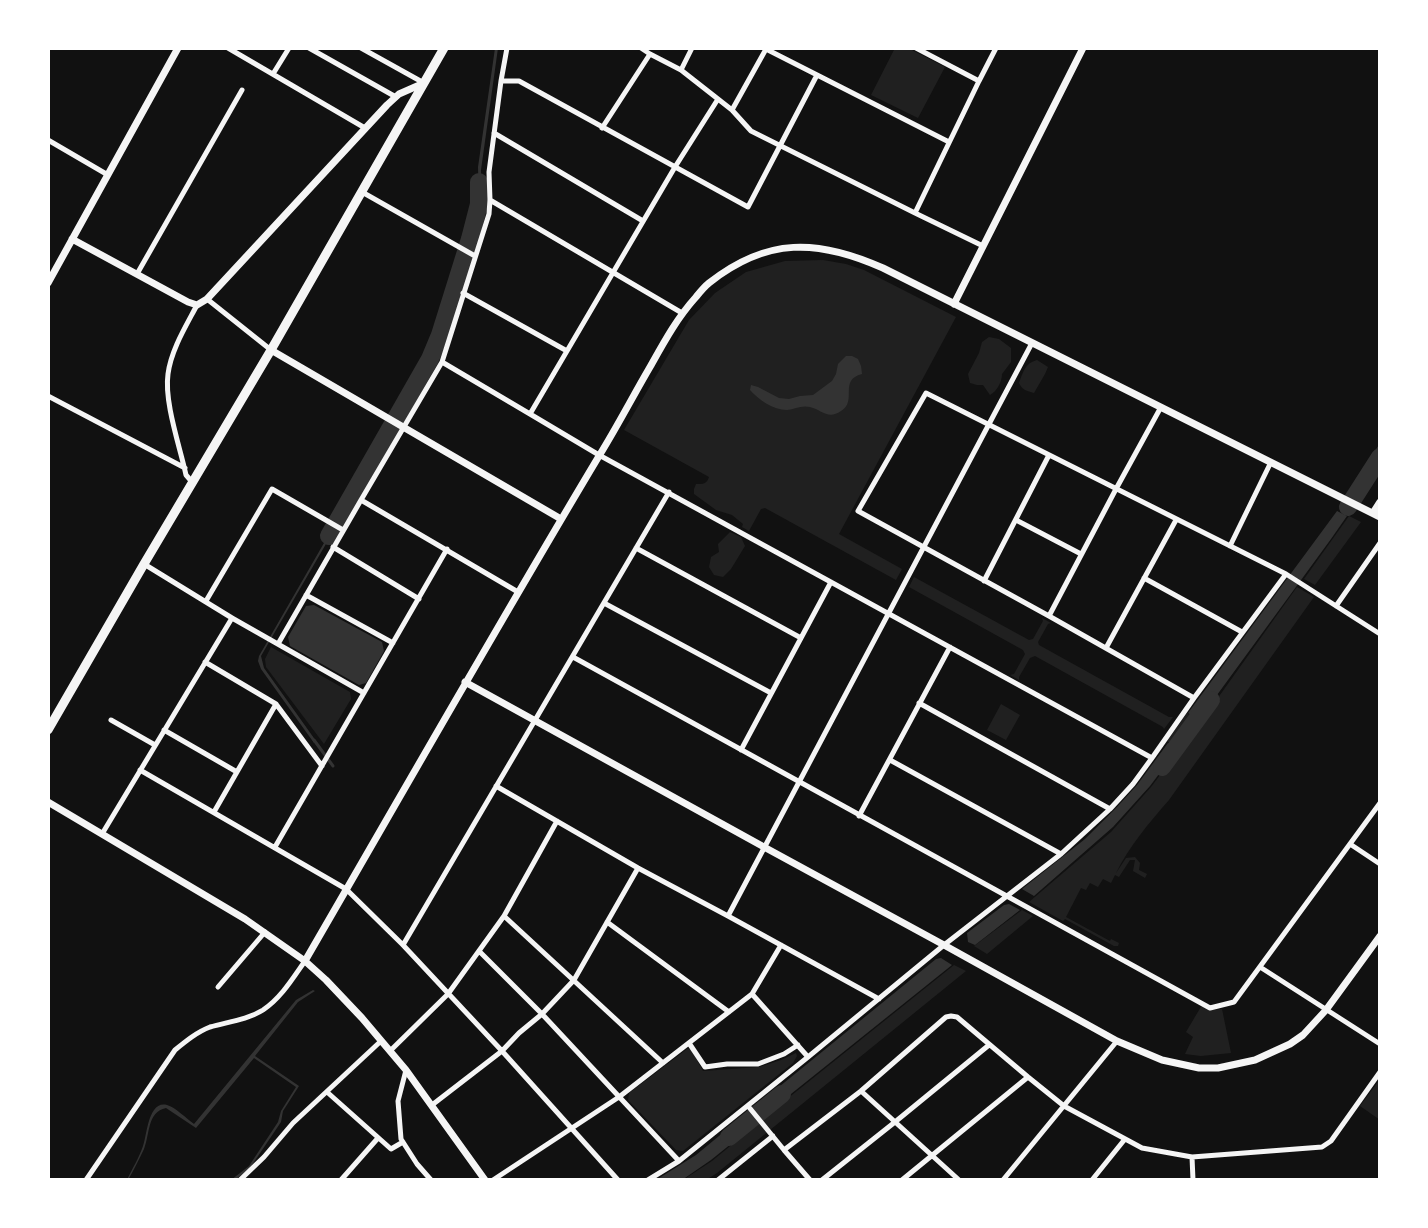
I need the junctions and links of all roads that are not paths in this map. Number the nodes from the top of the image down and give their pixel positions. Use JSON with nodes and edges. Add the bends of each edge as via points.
{"nodes":[{"id":1,"x":178,"y":48,"type":"edge"},
{"id":2,"x":228,"y":48,"type":"edge"},
{"id":3,"x":289,"y":48,"type":"edge"},
{"id":4,"x":309,"y":48,"type":"edge"},
{"id":5,"x":361,"y":48,"type":"edge"},
{"id":6,"x":444,"y":48,"type":"edge"},
{"id":7,"x":507,"y":48,"type":"edge"},
{"id":8,"x":641,"y":48,"type":"edge"},
{"id":9,"x":692,"y":48,"type":"edge"},
{"id":10,"x":916,"y":48,"type":"edge"},
{"id":11,"x":996,"y":48,"type":"edge"},
{"id":12,"x":1083,"y":48,"type":"edge"},
{"id":13,"x":765,"y":49,"type":"edge"},
{"id":14,"x":650,"y":54,"type":"junction"},
{"id":15,"x":681,"y":70,"type":"junction"},
{"id":16,"x":273,"y":74,"type":"junction"},
{"id":17,"x":817,"y":75,"type":"junction"},
{"id":18,"x":501,"y":81,"type":"junction"},
{"id":19,"x":979,"y":81,"type":"junction"},
{"id":20,"x":424,"y":83,"type":"junction"},
{"id":21,"x":242,"y":90,"type":"dead end"},
{"id":22,"x":396,"y":97,"type":"junction"},
{"id":23,"x":718,"y":99,"type":"junction"},
{"id":24,"x":732,"y":110,"type":"junction"},
{"id":25,"x":365,"y":128,"type":"junction"},
{"id":26,"x":602,"y":129,"type":"junction"},
{"id":27,"x":494,"y":133,"type":"junction"},
{"id":28,"x":48,"y":140,"type":"edge"},
{"id":29,"x":949,"y":142,"type":"junction"},
{"id":30,"x":781,"y":145,"type":"junction"},
{"id":31,"x":675,"y":167,"type":"junction"},
{"id":32,"x":108,"y":175,"type":"junction"},
{"id":33,"x":362,"y":192,"type":"junction"},
{"id":34,"x":490,"y":200,"type":"junction"},
{"id":35,"x":915,"y":213,"type":"junction"},
{"id":36,"x":643,"y":221,"type":"junction"},
{"id":37,"x":72,"y":239,"type":"junction"},
{"id":38,"x":983,"y":246,"type":"junction"},
{"id":39,"x":475,"y":256,"type":"junction"},
{"id":40,"x":613,"y":272,"type":"junction"},
{"id":41,"x":137,"y":274,"type":"junction"},
{"id":42,"x":48,"y":283,"type":"edge"},
{"id":43,"x":464,"y":293,"type":"junction"},
{"id":44,"x":207,"y":299,"type":"junction"},
{"id":45,"x":954,"y":304,"type":"junction"},
{"id":46,"x":197,"y":305,"type":"junction"},
{"id":47,"x":682,"y":313,"type":"junction"},
{"id":48,"x":1032,"y":343,"type":"junction"},
{"id":49,"x":271,"y":350,"type":"junction"},
{"id":50,"x":567,"y":351,"type":"junction"},
{"id":51,"x":442,"y":362,"type":"junction"},
{"id":52,"x":48,"y":396,"type":"edge"},
{"id":53,"x":1161,"y":407,"type":"junction"},
{"id":54,"x":530,"y":414,"type":"junction"},
{"id":55,"x":988,"y":424,"type":"junction"},
{"id":56,"x":403,"y":427,"type":"junction"},
{"id":57,"x":600,"y":455,"type":"junction"},
{"id":58,"x":1049,"y":455,"type":"junction"},
{"id":59,"x":1271,"y":462,"type":"junction"},
{"id":60,"x":185,"y":468,"type":"junction"},
{"id":61,"x":193,"y":483,"type":"junction"},
{"id":62,"x":1116,"y":489,"type":"junction"},
{"id":63,"x":669,"y":492,"type":"junction"},
{"id":64,"x":361,"y":500,"type":"junction"},
{"id":65,"x":1380,"y":502,"type":"edge"},
{"id":66,"x":1377,"y":515,"type":"edge"},
{"id":67,"x":561,"y":519,"type":"junction"},
{"id":68,"x":1176,"y":519,"type":"junction"},
{"id":69,"x":1016,"y":520,"type":"junction"},
{"id":70,"x":343,"y":530,"type":"junction"},
{"id":71,"x":1380,"y":543,"type":"edge"},
{"id":72,"x":1230,"y":546,"type":"junction"},
{"id":73,"x":333,"y":548,"type":"junction"},
{"id":74,"x":636,"y":548,"type":"junction"},
{"id":75,"x":923,"y":548,"type":"junction"},
{"id":76,"x":447,"y":549,"type":"junction"},
{"id":77,"x":1081,"y":554,"type":"junction"},
{"id":78,"x":144,"y":564,"type":"junction"},
{"id":79,"x":1288,"y":576,"type":"junction"},
{"id":80,"x":1144,"y":578,"type":"junction"},
{"id":81,"x":984,"y":581,"type":"junction"},
{"id":82,"x":831,"y":582,"type":"junction"},
{"id":83,"x":518,"y":592,"type":"junction"},
{"id":84,"x":306,"y":595,"type":"junction"},
{"id":85,"x":418,"y":598,"type":"junction"},
{"id":86,"x":206,"y":602,"type":"junction"},
{"id":87,"x":604,"y":603,"type":"junction"},
{"id":88,"x":1336,"y":606,"type":"junction"},
{"id":89,"x":888,"y":613,"type":"junction"},
{"id":90,"x":1049,"y":616,"type":"junction"},
{"id":91,"x":232,"y":618,"type":"junction"},
{"id":92,"x":1242,"y":632,"type":"junction"},
{"id":93,"x":1380,"y":634,"type":"edge"},
{"id":94,"x":801,"y":638,"type":"junction"},
{"id":95,"x":393,"y":643,"type":"junction"},
{"id":96,"x":278,"y":644,"type":"junction"},
{"id":97,"x":950,"y":647,"type":"junction"},
{"id":98,"x":1106,"y":648,"type":"junction"},
{"id":99,"x":573,"y":657,"type":"junction"},
{"id":100,"x":205,"y":662,"type":"junction"},
{"id":101,"x":465,"y":682,"type":"junction"},
{"id":102,"x":364,"y":693,"type":"junction"},
{"id":103,"x":771,"y":693,"type":"junction"},
{"id":104,"x":1194,"y":698,"type":"junction"},
{"id":105,"x":920,"y":703,"type":"junction"},
{"id":106,"x":276,"y":704,"type":"junction"},
{"id":107,"x":111,"y":720,"type":"dead end"},
{"id":108,"x":534,"y":722,"type":"junction"},
{"id":109,"x":48,"y":730,"type":"edge"},
{"id":110,"x":164,"y":730,"type":"junction"},
{"id":111,"x":155,"y":745,"type":"junction"},
{"id":112,"x":741,"y":750,"type":"junction"},
{"id":113,"x":1152,"y":758,"type":"junction"},
{"id":114,"x":890,"y":760,"type":"junction"},
{"id":115,"x":322,"y":765,"type":"junction"},
{"id":116,"x":140,"y":770,"type":"junction"},
{"id":117,"x":237,"y":772,"type":"junction"},
{"id":118,"x":799,"y":782,"type":"junction"},
{"id":119,"x":496,"y":786,"type":"junction"},
{"id":120,"x":48,"y":802,"type":"edge"},
{"id":121,"x":1380,"y":803,"type":"edge"},
{"id":122,"x":1110,"y":809,"type":"junction"},
{"id":123,"x":214,"y":812,"type":"junction"},
{"id":124,"x":859,"y":816,"type":"junction"},
{"id":125,"x":557,"y":821,"type":"junction"},
{"id":126,"x":102,"y":834,"type":"junction"},
{"id":127,"x":1350,"y":844,"type":"junction"},
{"id":128,"x":275,"y":847,"type":"junction"},
{"id":129,"x":764,"y":847,"type":"junction"},
{"id":130,"x":1061,"y":854,"type":"junction"},
{"id":131,"x":1380,"y":864,"type":"edge"},
{"id":132,"x":638,"y":868,"type":"junction"},
{"id":133,"x":346,"y":890,"type":"junction"},
{"id":134,"x":1007,"y":897,"type":"junction"},
{"id":135,"x":504,"y":916,"type":"junction"},
{"id":136,"x":728,"y":916,"type":"junction"},
{"id":137,"x":607,"y":922,"type":"junction"},
{"id":138,"x":266,"y":932,"type":"junction"},
{"id":139,"x":1380,"y":936,"type":"edge"},
{"id":140,"x":403,"y":945,"type":"junction"},
{"id":141,"x":781,"y":945,"type":"junction"},
{"id":142,"x":944,"y":945,"type":"junction"},
{"id":143,"x":479,"y":951,"type":"junction"},
{"id":144,"x":305,"y":961,"type":"junction"},
{"id":145,"x":1260,"y":968,"type":"junction"},
{"id":146,"x":574,"y":980,"type":"junction"},
{"id":147,"x":218,"y":987,"type":"dead end"},
{"id":148,"x":448,"y":994,"type":"junction"},
{"id":149,"x":752,"y":994,"type":"junction"},
{"id":150,"x":879,"y":999,"type":"junction"},
{"id":151,"x":1326,"y":1010,"type":"junction"},
{"id":152,"x":729,"y":1012,"type":"junction"},
{"id":153,"x":542,"y":1014,"type":"junction"},
{"id":154,"x":381,"y":1041,"type":"junction"},
{"id":155,"x":1117,"y":1041,"type":"junction"},
{"id":156,"x":689,"y":1043,"type":"junction"},
{"id":157,"x":1380,"y":1044,"type":"edge"},
{"id":158,"x":798,"y":1045,"type":"junction"},
{"id":159,"x":989,"y":1045,"type":"junction"},
{"id":160,"x":390,"y":1051,"type":"junction"},
{"id":161,"x":502,"y":1051,"type":"junction"},
{"id":162,"x":808,"y":1057,"type":"junction"},
{"id":163,"x":663,"y":1063,"type":"junction"},
{"id":164,"x":406,"y":1070,"type":"junction"},
{"id":165,"x":1380,"y":1072,"type":"edge"},
{"id":166,"x":1028,"y":1077,"type":"junction"},
{"id":167,"x":861,"y":1091,"type":"junction"},
{"id":168,"x":327,"y":1092,"type":"junction"},
{"id":169,"x":619,"y":1097,"type":"junction"},
{"id":170,"x":432,"y":1105,"type":"junction"},
{"id":171,"x":748,"y":1106,"type":"junction"},
{"id":172,"x":1064,"y":1106,"type":"junction"},
{"id":173,"x":895,"y":1122,"type":"junction"},
{"id":174,"x":572,"y":1128,"type":"junction"},
{"id":175,"x":773,"y":1136,"type":"junction"},
{"id":176,"x":378,"y":1138,"type":"junction"},
{"id":177,"x":1125,"y":1139,"type":"junction"},
{"id":178,"x":404,"y":1142,"type":"junction"},
{"id":179,"x":784,"y":1150,"type":"junction"},
{"id":180,"x":932,"y":1155,"type":"junction"},
{"id":181,"x":1192,"y":1156,"type":"junction"},
{"id":182,"x":679,"y":1161,"type":"junction"},
{"id":183,"x":86,"y":1180,"type":"edge"},
{"id":184,"x":240,"y":1180,"type":"edge"},
{"id":185,"x":341,"y":1180,"type":"edge"},
{"id":186,"x":431,"y":1180,"type":"edge"},
{"id":187,"x":485,"y":1180,"type":"edge"},
{"id":188,"x":493,"y":1180,"type":"edge"},
{"id":189,"x":618,"y":1180,"type":"edge"},
{"id":190,"x":648,"y":1180,"type":"edge"},
{"id":191,"x":718,"y":1180,"type":"edge"},
{"id":192,"x":810,"y":1180,"type":"edge"},
{"id":193,"x":822,"y":1180,"type":"edge"},
{"id":194,"x":902,"y":1180,"type":"edge"},
{"id":195,"x":958,"y":1180,"type":"edge"},
{"id":196,"x":1003,"y":1180,"type":"edge"},
{"id":197,"x":1092,"y":1180,"type":"edge"},
{"id":198,"x":1193,"y":1180,"type":"edge"}],
"edges":[{"from":1,"to":32,"type":"street"},
{"from":2,"to":16,"type":"street"},
{"from":3,"to":16,"type":"street"},
{"from":4,"to":22,"type":"street"},
{"from":5,"to":20,"type":"street"},
{"from":6,"to":20,"type":"highway"},
{"from":7,"to":18,"type":"street"},
{"from":8,"to":14,"type":"street"},
{"from":9,"to":15,"type":"street"},
{"from":10,"to":19,"type":"street"},
{"from":11,"to":19,"type":"street"},
{"from":12,"to":38,"type":"street"},
{"from":13,"to":17,"type":"street"},
{"from":13,"to":24,"type":"street"},
{"from":14,"to":15,"type":"street"},
{"from":14,"to":26,"type":"street"},
{"from":15,"to":23,"type":"street"},
{"from":16,"to":25,"type":"street"},
{"from":17,"to":29,"type":"street"},
{"from":17,"to":30,"type":"street"},
{"from":18,"to":26,"type":"street","via":[[519,81]]},
{"from":18,"to":27,"type":"street"},
{"from":19,"to":29,"type":"street"},
{"from":20,"to":22,"type":"street"},
{"from":20,"to":33,"type":"highway"},
{"from":21,"to":41,"type":"street"},
{"from":22,"to":25,"type":"street"},
{"from":23,"to":24,"type":"street"},
{"from":23,"to":31,"type":"street"},
{"from":24,"to":30,"type":"street","via":[[751,131]]},
{"from":25,"to":44,"type":"street"},
{"from":26,"to":31,"type":"street"},
{"from":27,"to":34,"type":"street"},
{"from":27,"to":36,"type":"street"},
{"from":28,"to":32,"type":"street"},
{"from":29,"to":35,"type":"street"},
{"from":30,"to":31,"type":"street","via":[[748,207]]},
{"from":30,"to":35,"type":"street"},
{"from":31,"to":36,"type":"street"},
{"from":32,"to":37,"type":"street"},
{"from":33,"to":39,"type":"street"},
{"from":33,"to":49,"type":"highway"},
{"from":34,"to":39,"type":"street"},
{"from":34,"to":40,"type":"street"},
{"from":35,"to":38,"type":"street"},
{"from":36,"to":40,"type":"street"},
{"from":37,"to":41,"type":"street"},
{"from":37,"to":42,"type":"street"},
{"from":38,"to":45,"type":"street"},
{"from":39,"to":43,"type":"street"},
{"from":40,"to":47,"type":"street"},
{"from":40,"to":50,"type":"street"},
{"from":41,"to":46,"type":"street"},
{"from":43,"to":50,"type":"street"},
{"from":43,"to":51,"type":"street"},
{"from":44,"to":46,"type":"street"},
{"from":44,"to":49,"type":"street"},
{"from":45,"to":47,"type":"street","via":[[860,257],[814,247],[784,247],[733,266],[707,284]]},
{"from":45,"to":48,"type":"street"},
{"from":46,"to":60,"type":"street","via":[[168,374],[168,399]]},
{"from":47,"to":57,"type":"street"},
{"from":48,"to":53,"type":"street"},
{"from":48,"to":55,"type":"street"},
{"from":49,"to":56,"type":"street"},
{"from":49,"to":61,"type":"highway"},
{"from":50,"to":54,"type":"street"},
{"from":51,"to":54,"type":"street"},
{"from":51,"to":56,"type":"street"},
{"from":52,"to":60,"type":"street"},
{"from":53,"to":59,"type":"street"},
{"from":53,"to":62,"type":"street"},
{"from":54,"to":57,"type":"street"},
{"from":55,"to":58,"type":"street"},
{"from":55,"to":75,"type":"street"},
{"from":55,"to":75,"type":"street","via":[[926,393],[858,511]]},
{"from":56,"to":64,"type":"street"},
{"from":56,"to":67,"type":"street"},
{"from":57,"to":63,"type":"street"},
{"from":57,"to":67,"type":"street"},
{"from":58,"to":62,"type":"street"},
{"from":58,"to":69,"type":"street"},
{"from":59,"to":66,"type":"street"},
{"from":59,"to":72,"type":"street"},
{"from":60,"to":61,"type":"street"},
{"from":61,"to":78,"type":"highway"},
{"from":62,"to":68,"type":"street"},
{"from":62,"to":77,"type":"street"},
{"from":63,"to":74,"type":"street"},
{"from":63,"to":82,"type":"street"},
{"from":64,"to":70,"type":"street"},
{"from":64,"to":76,"type":"street"},
{"from":65,"to":66,"type":"street"},
{"from":67,"to":83,"type":"street"},
{"from":68,"to":72,"type":"street"},
{"from":68,"to":80,"type":"street"},
{"from":69,"to":77,"type":"street"},
{"from":69,"to":81,"type":"street"},
{"from":70,"to":73,"type":"street"},
{"from":70,"to":86,"type":"street","via":[[272,489]]},
{"from":71,"to":88,"type":"street"},
{"from":72,"to":79,"type":"street"},
{"from":73,"to":84,"type":"street"},
{"from":73,"to":85,"type":"street"},
{"from":74,"to":87,"type":"street"},
{"from":74,"to":94,"type":"street"},
{"from":75,"to":81,"type":"street"},
{"from":75,"to":89,"type":"street"},
{"from":76,"to":83,"type":"street"},
{"from":76,"to":85,"type":"street"},
{"from":77,"to":90,"type":"street"},
{"from":78,"to":86,"type":"street"},
{"from":78,"to":109,"type":"highway"},
{"from":79,"to":88,"type":"street"},
{"from":79,"to":92,"type":"street"},
{"from":80,"to":92,"type":"street"},
{"from":80,"to":98,"type":"street"},
{"from":81,"to":90,"type":"street"},
{"from":82,"to":89,"type":"street"},
{"from":82,"to":94,"type":"street"},
{"from":83,"to":101,"type":"street"},
{"from":84,"to":95,"type":"street"},
{"from":84,"to":96,"type":"street"},
{"from":85,"to":95,"type":"street"},
{"from":86,"to":91,"type":"street"},
{"from":87,"to":99,"type":"street"},
{"from":87,"to":103,"type":"street"},
{"from":88,"to":93,"type":"street"},
{"from":89,"to":97,"type":"street"},
{"from":89,"to":118,"type":"street"},
{"from":90,"to":98,"type":"street"},
{"from":91,"to":96,"type":"street"},
{"from":91,"to":100,"type":"street"},
{"from":92,"to":104,"type":"street"},
{"from":94,"to":103,"type":"street"},
{"from":95,"to":102,"type":"street"},
{"from":96,"to":102,"type":"street"},
{"from":97,"to":105,"type":"street"},
{"from":97,"to":113,"type":"street"},
{"from":98,"to":104,"type":"street"},
{"from":99,"to":108,"type":"street"},
{"from":99,"to":112,"type":"street"},
{"from":100,"to":106,"type":"street"},
{"from":100,"to":110,"type":"street"},
{"from":101,"to":108,"type":"street"},
{"from":101,"to":133,"type":"street"},
{"from":102,"to":115,"type":"street"},
{"from":103,"to":112,"type":"street"},
{"from":104,"to":113,"type":"street"},
{"from":105,"to":114,"type":"street"},
{"from":105,"to":122,"type":"street"},
{"from":106,"to":115,"type":"street"},
{"from":106,"to":117,"type":"street"},
{"from":107,"to":111,"type":"street"},
{"from":108,"to":119,"type":"street"},
{"from":108,"to":129,"type":"street"},
{"from":110,"to":111,"type":"street"},
{"from":110,"to":117,"type":"street"},
{"from":111,"to":116,"type":"street"},
{"from":112,"to":118,"type":"street"},
{"from":113,"to":122,"type":"street"},
{"from":114,"to":124,"type":"street"},
{"from":114,"to":130,"type":"street"},
{"from":115,"to":128,"type":"street"},
{"from":116,"to":123,"type":"street"},
{"from":116,"to":126,"type":"street"},
{"from":117,"to":123,"type":"street"},
{"from":118,"to":124,"type":"street"},
{"from":118,"to":129,"type":"street"},
{"from":119,"to":125,"type":"street"},
{"from":119,"to":140,"type":"street"},
{"from":120,"to":126,"type":"street"},
{"from":121,"to":127,"type":"street"},
{"from":122,"to":130,"type":"street"},
{"from":123,"to":128,"type":"street"},
{"from":124,"to":134,"type":"street"},
{"from":125,"to":132,"type":"street"},
{"from":125,"to":135,"type":"street"},
{"from":126,"to":138,"type":"street"},
{"from":127,"to":131,"type":"street"},
{"from":127,"to":145,"type":"street"},
{"from":128,"to":133,"type":"street"},
{"from":129,"to":136,"type":"street"},
{"from":129,"to":142,"type":"street"},
{"from":130,"to":134,"type":"street"},
{"from":132,"to":136,"type":"street"},
{"from":132,"to":137,"type":"street"},
{"from":133,"to":140,"type":"street"},
{"from":133,"to":144,"type":"street"},
{"from":134,"to":142,"type":"street"},
{"from":134,"to":145,"type":"street","via":[[1210,1008],[1234,1002]]},
{"from":135,"to":143,"type":"street"},
{"from":135,"to":146,"type":"street"},
{"from":136,"to":141,"type":"street"},
{"from":137,"to":146,"type":"street"},
{"from":137,"to":152,"type":"street"},
{"from":138,"to":144,"type":"street"},
{"from":138,"to":147,"type":"street"},
{"from":139,"to":151,"type":"street"},
{"from":140,"to":148,"type":"street"},
{"from":141,"to":149,"type":"street"},
{"from":141,"to":150,"type":"street"},
{"from":142,"to":150,"type":"street"},
{"from":142,"to":155,"type":"street"},
{"from":143,"to":148,"type":"street"},
{"from":143,"to":153,"type":"street"},
{"from":144,"to":154,"type":"street"},
{"from":144,"to":183,"type":"street","via":[[281,994],[262,1010],[208,1028],[175,1050]]},
{"from":145,"to":151,"type":"street"},
{"from":146,"to":153,"type":"street"},
{"from":146,"to":163,"type":"street"},
{"from":148,"to":160,"type":"street"},
{"from":148,"to":161,"type":"street"},
{"from":149,"to":152,"type":"street"},
{"from":149,"to":158,"type":"street"},
{"from":150,"to":162,"type":"street"},
{"from":151,"to":155,"type":"street","via":[[1302,1035],[1275,1052],[1218,1068],[1162,1060]]},
{"from":151,"to":157,"type":"street"},
{"from":152,"to":156,"type":"street"},
{"from":153,"to":161,"type":"street"},
{"from":153,"to":169,"type":"street"},
{"from":154,"to":160,"type":"street"},
{"from":154,"to":168,"type":"street"},
{"from":155,"to":172,"type":"street"},
{"from":156,"to":158,"type":"street","via":[[705,1067],[758,1064]]},
{"from":156,"to":163,"type":"street"},
{"from":158,"to":162,"type":"street"},
{"from":159,"to":166,"type":"street"},
{"from":159,"to":167,"type":"street","via":[[957,1017],[946,1017]]},
{"from":159,"to":173,"type":"street"},
{"from":160,"to":164,"type":"street"},
{"from":161,"to":170,"type":"street"},
{"from":161,"to":174,"type":"street"},
{"from":162,"to":171,"type":"street"},
{"from":163,"to":169,"type":"street"},
{"from":164,"to":170,"type":"street"},
{"from":164,"to":178,"type":"street","via":[[398,1101]]},
{"from":165,"to":181,"type":"street","via":[[1331,1141],[1322,1147]]},
{"from":166,"to":172,"type":"street"},
{"from":166,"to":180,"type":"street"},
{"from":167,"to":173,"type":"street"},
{"from":167,"to":179,"type":"street"},
{"from":168,"to":176,"type":"street"},
{"from":168,"to":184,"type":"street"},
{"from":169,"to":174,"type":"street"},
{"from":169,"to":182,"type":"street"},
{"from":170,"to":187,"type":"street"},
{"from":171,"to":175,"type":"street"},
{"from":171,"to":182,"type":"street"},
{"from":172,"to":177,"type":"street"},
{"from":172,"to":196,"type":"street"},
{"from":173,"to":180,"type":"street"},
{"from":173,"to":193,"type":"street"},
{"from":174,"to":188,"type":"street"},
{"from":174,"to":189,"type":"street"},
{"from":175,"to":179,"type":"street"},
{"from":175,"to":191,"type":"street"},
{"from":176,"to":178,"type":"street","via":[[391,1149]]},
{"from":176,"to":185,"type":"street"},
{"from":177,"to":181,"type":"street","via":[[1142,1148]]},
{"from":177,"to":197,"type":"street"},
{"from":178,"to":186,"type":"street"},
{"from":179,"to":192,"type":"street"},
{"from":180,"to":194,"type":"street"},
{"from":180,"to":195,"type":"street"},
{"from":181,"to":198,"type":"street"},
{"from":182,"to":190,"type":"street"}]}
